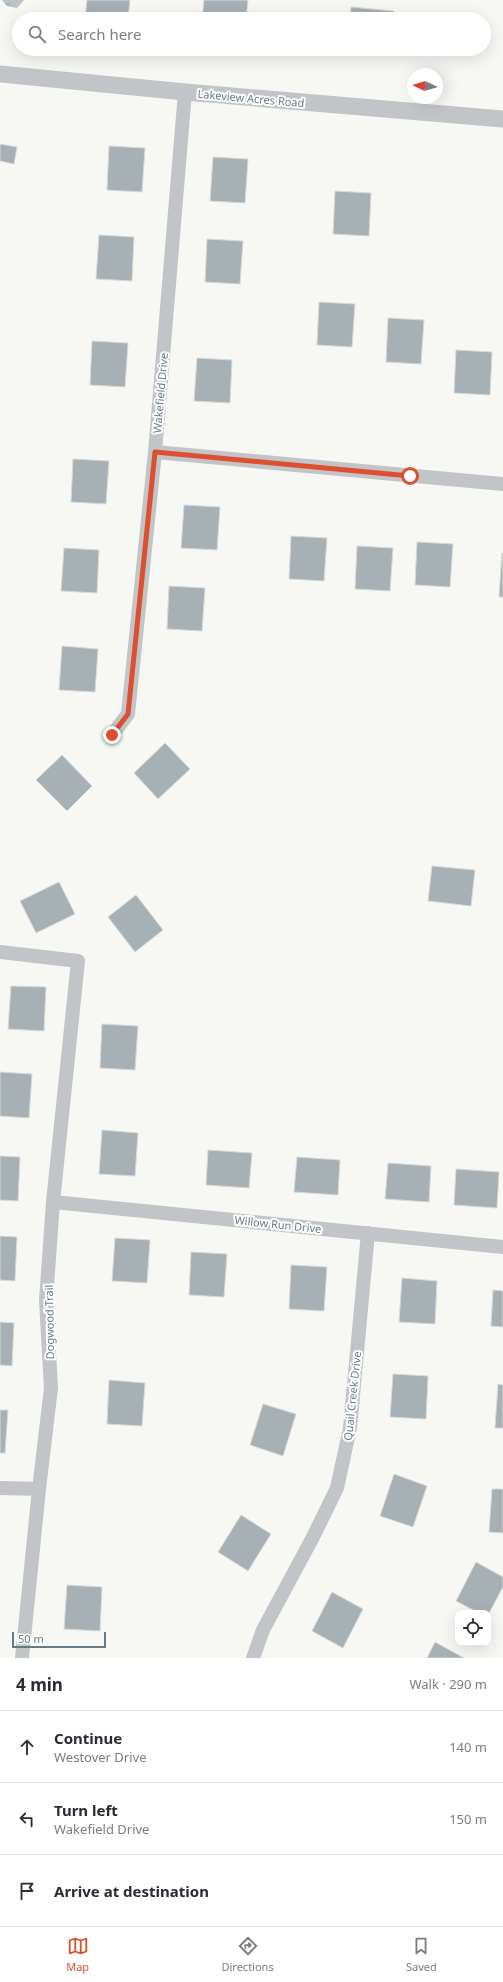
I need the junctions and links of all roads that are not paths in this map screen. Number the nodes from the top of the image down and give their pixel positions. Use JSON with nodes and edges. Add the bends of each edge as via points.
{"nodes":[{"id":1,"x":0,"y":74,"type":"edge"},
{"id":2,"x":185,"y":92,"type":"junction"},
{"id":3,"x":503,"y":119,"type":"edge"},
{"id":4,"x":155,"y":452,"type":"junction"},
{"id":5,"x":503,"y":484,"type":"edge"},
{"id":6,"x":112,"y":735,"type":"dead end"},
{"id":7,"x":0,"y":952,"type":"edge"},
{"id":8,"x":53,"y":1202,"type":"junction"},
{"id":9,"x":368,"y":1233,"type":"junction"},
{"id":10,"x":503,"y":1246,"type":"edge"},
{"id":11,"x":0,"y":1488,"type":"edge"},
{"id":12,"x":39,"y":1489,"type":"junction"},
{"id":13,"x":22,"y":1658,"type":"edge"},
{"id":14,"x":253,"y":1658,"type":"edge"}],
"edges":[{"from":1,"to":2,"type":"street","name":"Lakeview Acres Road"},
{"from":2,"to":3,"type":"street","name":"Lakeview Acres Road"},
{"from":2,"to":4,"type":"street","name":"Wakefield Drive"},
{"from":4,"to":5,"type":"street"},
{"from":4,"to":6,"type":"street","name":"Wakefield Drive","via":[[128,714]]},
{"from":7,"to":8,"type":"street","name":"Dogwood Trail","via":[[78,961]]},
{"from":8,"to":9,"type":"street","name":"Willow Run Drive"},
{"from":8,"to":12,"type":"street","name":"Dogwood Trail","via":[[46,1300],[51,1388]]},
{"from":9,"to":10,"type":"street","name":"Willow Run Drive"},
{"from":9,"to":14,"type":"street","name":"Quail Creek Drive","via":[[350,1428],[337,1488],[263,1630]]},
{"from":11,"to":12,"type":"street"},
{"from":12,"to":13,"type":"street","name":"Dogwood Trail"}]}
